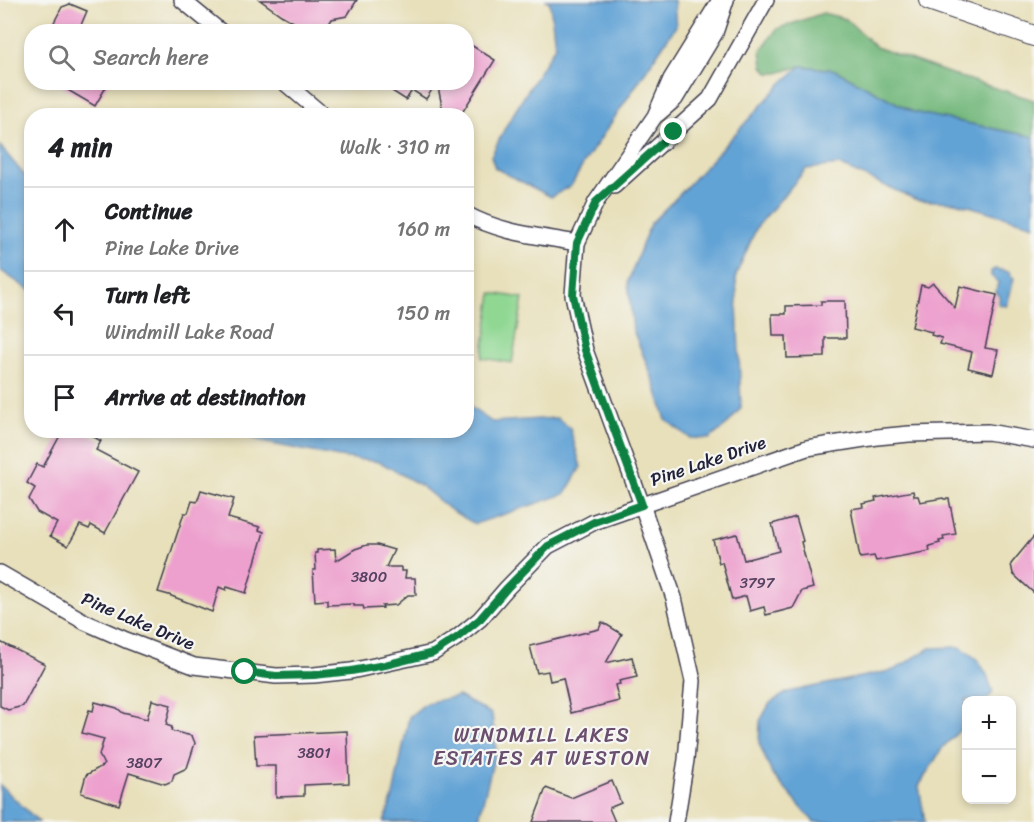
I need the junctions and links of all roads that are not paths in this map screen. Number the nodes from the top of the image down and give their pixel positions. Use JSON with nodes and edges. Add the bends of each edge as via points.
{"nodes":[{"id":1,"x":182,"y":0,"type":"edge"},
{"id":2,"x":720,"y":0,"type":"edge"},
{"id":3,"x":726,"y":0,"type":"edge"},
{"id":4,"x":766,"y":0,"type":"edge"},
{"id":5,"x":929,"y":0,"type":"edge"},
{"id":6,"x":211,"y":24,"type":"edge"},
{"id":7,"x":1034,"y":36,"type":"edge"},
{"id":8,"x":293,"y":90,"type":"edge"},
{"id":9,"x":315,"y":108,"type":"edge"},
{"id":10,"x":655,"y":116,"type":"junction"},
{"id":11,"x":596,"y":202,"type":"junction"},
{"id":12,"x":474,"y":218,"type":"edge"},
{"id":13,"x":577,"y":243,"type":"junction"},
{"id":14,"x":1034,"y":440,"type":"edge"},
{"id":15,"x":642,"y":505,"type":"junction"},
{"id":16,"x":0,"y":573,"type":"edge"},
{"id":17,"x":676,"y":822,"type":"edge"}],
"edges":[{"from":1,"to":6,"type":"street"},
{"from":2,"to":10,"type":"street","via":[[671,79]]},
{"from":3,"to":10,"type":"street","via":[[716,33],[675,99]]},
{"from":4,"to":11,"type":"street","via":[[710,99]]},
{"from":5,"to":7,"type":"street"},
{"from":8,"to":9,"type":"street"},
{"from":10,"to":11,"type":"street"},
{"from":11,"to":13,"type":"street"},
{"from":12,"to":13,"type":"street","via":[[504,230]]},
{"from":13,"to":15,"type":"street","via":[[573,295],[585,350]]},
{"from":14,"to":15,"type":"street","name":"Pine Lake Drive","via":[[988,432],[909,434],[807,448]]},
{"from":15,"to":16,"type":"street","name":"Pine Lake Drive","via":[[594,522],[548,546],[480,619],[433,653],[385,665],[314,675],[276,676],[194,666],[85,622]]},
{"from":15,"to":17,"type":"street","via":[[674,597],[693,681]]}]}
